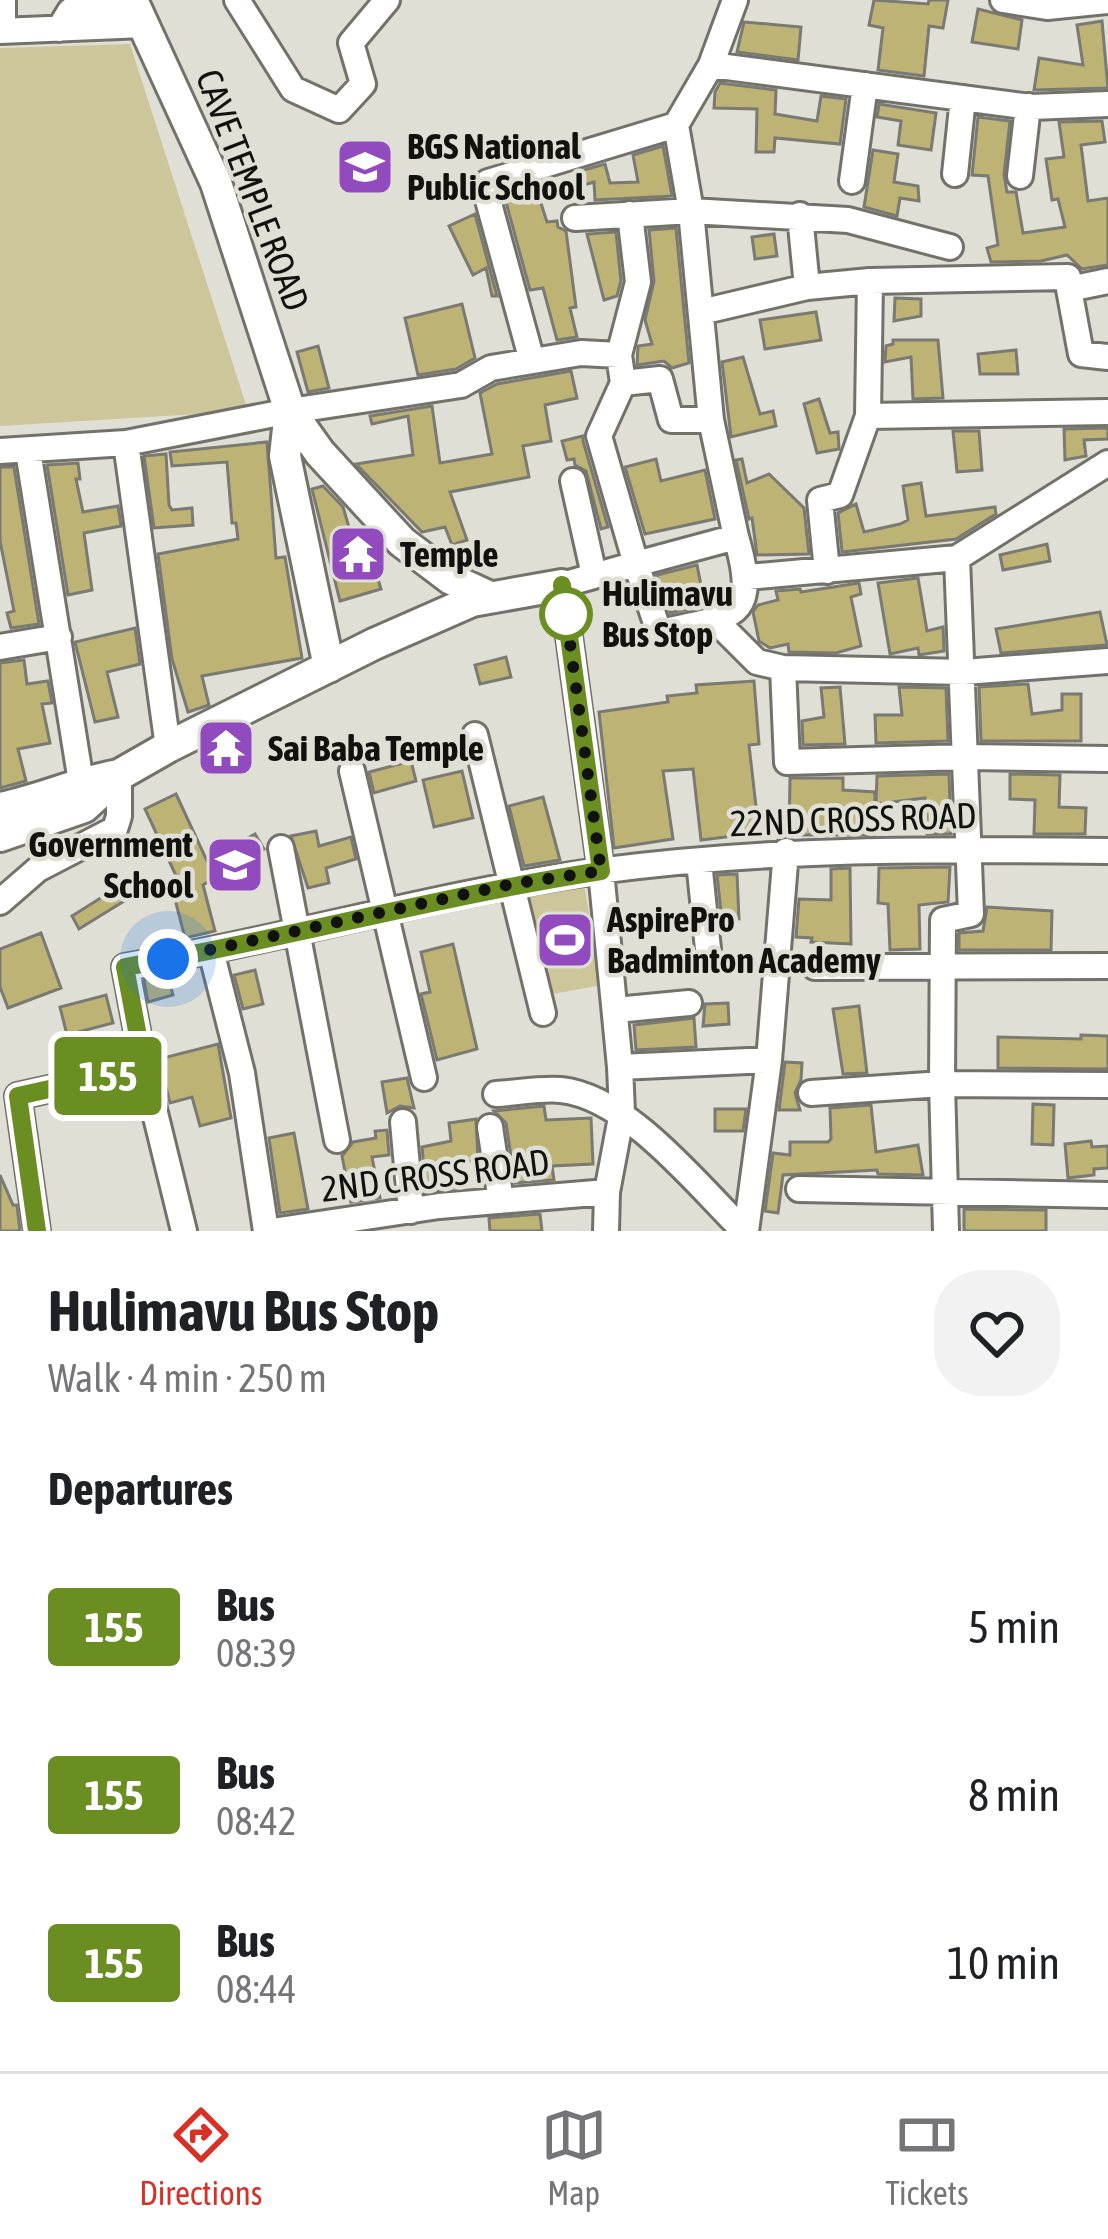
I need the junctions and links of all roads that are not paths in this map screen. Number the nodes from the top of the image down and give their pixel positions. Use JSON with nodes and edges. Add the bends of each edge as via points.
{"nodes":[{"id":1,"x":3,"y":0,"type":"edge"},
{"id":2,"x":237,"y":0,"type":"edge"},
{"id":3,"x":387,"y":0,"type":"edge"},
{"id":4,"x":735,"y":0,"type":"edge"},
{"id":5,"x":1006,"y":0,"type":"edge"},
{"id":6,"x":1108,"y":1,"type":"edge"},
{"id":7,"x":137,"y":10,"type":"edge"},
{"id":8,"x":2,"y":31,"type":"edge"},
{"id":9,"x":711,"y":65,"type":"junction"},
{"id":10,"x":865,"y":85,"type":"junction"},
{"id":11,"x":963,"y":98,"type":"junction"},
{"id":12,"x":1108,"y":104,"type":"edge"},
{"id":13,"x":1028,"y":106,"type":"junction"},
{"id":14,"x":676,"y":125,"type":"junction"},
{"id":15,"x":955,"y":174,"type":"dead end"},
{"id":16,"x":1020,"y":176,"type":"dead end"},
{"id":17,"x":852,"y":181,"type":"dead end"},
{"id":18,"x":691,"y":211,"type":"junction"},
{"id":19,"x":630,"y":214,"type":"junction"},
{"id":20,"x":800,"y":215,"type":"junction"},
{"id":21,"x":575,"y":218,"type":"dead end"},
{"id":22,"x":950,"y":247,"type":"dead end"},
{"id":23,"x":870,"y":281,"type":"junction"},
{"id":24,"x":1108,"y":281,"type":"edge"},
{"id":25,"x":807,"y":287,"type":"junction"},
{"id":26,"x":1069,"y":289,"type":"junction"},
{"id":27,"x":701,"y":312,"type":"junction"},
{"id":28,"x":619,"y":355,"type":"junction"},
{"id":29,"x":1108,"y":357,"type":"edge"},
{"id":30,"x":532,"y":361,"type":"junction"},
{"id":31,"x":623,"y":382,"type":"junction"},
{"id":32,"x":290,"y":411,"type":"junction"},
{"id":33,"x":1108,"y":412,"type":"edge"},
{"id":34,"x":868,"y":416,"type":"junction"},
{"id":35,"x":711,"y":420,"type":"junction"},
{"id":36,"x":126,"y":443,"type":"junction"},
{"id":37,"x":28,"y":451,"type":"junction"},
{"id":38,"x":0,"y":452,"type":"edge"},
{"id":39,"x":1108,"y":463,"type":"edge"},
{"id":40,"x":573,"y":481,"type":"dead end"},
{"id":41,"x":736,"y":537,"type":"junction"},
{"id":42,"x":957,"y":558,"type":"junction"},
{"id":43,"x":636,"y":564,"type":"junction"},
{"id":44,"x":827,"y":572,"type":"junction"},
{"id":45,"x":594,"y":575,"type":"junction"},
{"id":46,"x":748,"y":577,"type":"junction"},
{"id":47,"x":562,"y":585,"type":"junction"},
{"id":48,"x":490,"y":597,"type":"junction"},
{"id":49,"x":714,"y":619,"type":"junction"},
{"id":50,"x":59,"y":637,"type":"junction"},
{"id":51,"x":0,"y":647,"type":"edge"},
{"id":52,"x":1108,"y":661,"type":"edge"},
{"id":53,"x":329,"y":667,"type":"junction"},
{"id":54,"x":783,"y":668,"type":"junction"},
{"id":55,"x":964,"y":672,"type":"junction"},
{"id":56,"x":475,"y":735,"type":"dead end"},
{"id":57,"x":168,"y":747,"type":"junction"},
{"id":58,"x":967,"y":757,"type":"junction"},
{"id":59,"x":1108,"y":759,"type":"edge"},
{"id":60,"x":352,"y":771,"type":"dead end"},
{"id":61,"x":119,"y":776,"type":"junction"},
{"id":62,"x":81,"y":782,"type":"junction"},
{"id":63,"x":0,"y":808,"type":"edge"},
{"id":64,"x":0,"y":836,"type":"edge"},
{"id":65,"x":280,"y":848,"type":"dead end"},
{"id":66,"x":970,"y":850,"type":"junction"},
{"id":67,"x":786,"y":851,"type":"junction"},
{"id":68,"x":1108,"y":851,"type":"edge"},
{"id":69,"x":699,"y":860,"type":"junction"},
{"id":70,"x":601,"y":871,"type":"junction"},
{"id":71,"x":512,"y":884,"type":"junction"},
{"id":72,"x":0,"y":902,"type":"edge"},
{"id":73,"x":386,"y":912,"type":"junction"},
{"id":74,"x":298,"y":932,"type":"junction"},
{"id":75,"x":707,"y":949,"type":"dead end"},
{"id":76,"x":211,"y":952,"type":"junction"},
{"id":77,"x":943,"y":965,"type":"junction"},
{"id":78,"x":1108,"y":966,"type":"edge"},
{"id":79,"x":815,"y":967,"type":"dead end"},
{"id":80,"x":689,"y":1003,"type":"dead end"},
{"id":81,"x":616,"y":1010,"type":"junction"},
{"id":82,"x":543,"y":1013,"type":"dead end"},
{"id":83,"x":769,"y":1060,"type":"junction"},
{"id":84,"x":620,"y":1067,"type":"junction"},
{"id":85,"x":144,"y":1068,"type":"junction"},
{"id":86,"x":424,"y":1078,"type":"dead end"},
{"id":87,"x":942,"y":1084,"type":"junction"},
{"id":88,"x":1108,"y":1085,"type":"edge"},
{"id":89,"x":811,"y":1093,"type":"dead end"},
{"id":90,"x":496,"y":1094,"type":"dead end"},
{"id":91,"x":622,"y":1112,"type":"junction"},
{"id":92,"x":403,"y":1122,"type":"dead end"},
{"id":93,"x":490,"y":1126,"type":"dead end"},
{"id":94,"x":337,"y":1140,"type":"dead end"},
{"id":95,"x":800,"y":1189,"type":"dead end"},
{"id":96,"x":945,"y":1190,"type":"junction"},
{"id":97,"x":607,"y":1192,"type":"junction"},
{"id":98,"x":1108,"y":1196,"type":"edge"},
{"id":99,"x":501,"y":1201,"type":"junction"},
{"id":100,"x":411,"y":1211,"type":"junction"},
{"id":101,"x":37,"y":1231,"type":"edge"},
{"id":102,"x":184,"y":1231,"type":"edge"},
{"id":103,"x":269,"y":1231,"type":"edge"},
{"id":104,"x":606,"y":1231,"type":"edge"},
{"id":105,"x":745,"y":1231,"type":"edge"},
{"id":106,"x":946,"y":1231,"type":"edge"}],
"edges":[{"from":1,"to":8,"type":"street"},
{"from":2,"to":3,"type":"street","via":[[293,89],[339,110],[363,84],[351,43]]},
{"from":4,"to":9,"type":"street"},
{"from":5,"to":6,"type":"street","via":[[1047,7]]},
{"from":7,"to":8,"type":"street","via":[[70,11],[59,29]]},
{"from":7,"to":32,"type":"main road","name":"CAVE TEMPLE ROAD","via":[[216,183]]},
{"from":9,"to":10,"type":"street"},
{"from":9,"to":14,"type":"street"},
{"from":10,"to":11,"type":"street"},
{"from":10,"to":17,"type":"street"},
{"from":11,"to":13,"type":"street"},
{"from":11,"to":15,"type":"street"},
{"from":12,"to":13,"type":"street"},
{"from":13,"to":16,"type":"street"},
{"from":14,"to":18,"type":"street"},
{"from":14,"to":30,"type":"street","via":[[488,182]]},
{"from":18,"to":19,"type":"street"},
{"from":18,"to":20,"type":"street"},
{"from":18,"to":27,"type":"street"},
{"from":19,"to":21,"type":"street"},
{"from":19,"to":28,"type":"street","via":[[638,282]]},
{"from":20,"to":22,"type":"street"},
{"from":20,"to":25,"type":"street"},
{"from":23,"to":25,"type":"street"},
{"from":23,"to":26,"type":"street","via":[[1068,277]]},
{"from":23,"to":34,"type":"street"},
{"from":24,"to":26,"type":"street"},
{"from":25,"to":27,"type":"street"},
{"from":26,"to":29,"type":"street","via":[[1081,354]]},
{"from":27,"to":35,"type":"street"},
{"from":28,"to":30,"type":"street"},
{"from":28,"to":31,"type":"street"},
{"from":30,"to":32,"type":"street","via":[[490,368],[460,385]]},
{"from":31,"to":35,"type":"street","via":[[660,379],[671,420]]},
{"from":31,"to":43,"type":"street","via":[[598,436]]},
{"from":32,"to":36,"type":"street"},
{"from":32,"to":48,"type":"main road","name":"CAVE TEMPLE ROAD","via":[[402,542]]},
{"from":32,"to":53,"type":"main road","name":"CAVE TEMPLE ROAD","via":[[285,456]]},
{"from":33,"to":34,"type":"street"},
{"from":34,"to":44,"type":"street","via":[[840,495],[820,500]]},
{"from":35,"to":41,"type":"street"},
{"from":36,"to":37,"type":"street"},
{"from":36,"to":57,"type":"street"},
{"from":37,"to":38,"type":"street"},
{"from":37,"to":50,"type":"street"},
{"from":39,"to":42,"type":"street"},
{"from":40,"to":45,"type":"street"},
{"from":41,"to":43,"type":"street"},
{"from":41,"to":46,"type":"street"},
{"from":42,"to":44,"type":"street"},
{"from":42,"to":55,"type":"street"},
{"from":43,"to":45,"type":"street"},
{"from":43,"to":49,"type":"street","via":[[659,632]]},
{"from":44,"to":46,"type":"street"},
{"from":45,"to":47,"type":"street"},
{"from":46,"to":49,"type":"street","via":[[736,611]]},
{"from":47,"to":48,"type":"main road"},
{"from":47,"to":70,"type":"street"},
{"from":48,"to":53,"type":"main road"},
{"from":49,"to":54,"type":"street","via":[[757,662]]},
{"from":50,"to":51,"type":"street"},
{"from":50,"to":62,"type":"street"},
{"from":52,"to":55,"type":"street"},
{"from":53,"to":57,"type":"main road"},
{"from":54,"to":55,"type":"street"},
{"from":54,"to":58,"type":"street","via":[[787,761]]},
{"from":55,"to":58,"type":"street"},
{"from":56,"to":71,"type":"street"},
{"from":57,"to":61,"type":"main road"},
{"from":58,"to":59,"type":"street"},
{"from":58,"to":66,"type":"street"},
{"from":60,"to":73,"type":"street"},
{"from":61,"to":62,"type":"main road"},
{"from":61,"to":64,"type":"main road","via":[[84,807]]},
{"from":61,"to":72,"type":"street","via":[[115,829],[38,869]]},
{"from":62,"to":63,"type":"main road"},
{"from":65,"to":74,"type":"street"},
{"from":66,"to":67,"type":"street","name":"22ND CROSS ROAD"},
{"from":66,"to":68,"type":"street","name":"22ND CROSS ROAD"},
{"from":66,"to":77,"type":"street","via":[[971,914],[943,920]]},
{"from":67,"to":69,"type":"street","name":"22ND CROSS ROAD"},
{"from":67,"to":83,"type":"street"},
{"from":69,"to":70,"type":"street","name":"22ND CROSS ROAD"},
{"from":69,"to":75,"type":"street"},
{"from":70,"to":71,"type":"street","name":"22ND CROSS ROAD"},
{"from":70,"to":81,"type":"street"},
{"from":71,"to":73,"type":"street","name":"22ND CROSS ROAD"},
{"from":71,"to":82,"type":"street"},
{"from":73,"to":74,"type":"street","name":"22ND CROSS ROAD"},
{"from":73,"to":86,"type":"street"},
{"from":74,"to":76,"type":"street","name":"22ND CROSS ROAD"},
{"from":74,"to":94,"type":"street"},
{"from":76,"to":85,"type":"street","name":"22ND CROSS ROAD","via":[[125,967]]},
{"from":76,"to":103,"type":"street"},
{"from":77,"to":78,"type":"street"},
{"from":77,"to":79,"type":"street"},
{"from":77,"to":87,"type":"street"},
{"from":80,"to":81,"type":"street"},
{"from":81,"to":84,"type":"street"},
{"from":83,"to":84,"type":"street"},
{"from":83,"to":105,"type":"street"},
{"from":84,"to":91,"type":"street"},
{"from":85,"to":101,"type":"street","via":[[18,1096]]},
{"from":85,"to":102,"type":"street"},
{"from":87,"to":88,"type":"street"},
{"from":87,"to":89,"type":"street"},
{"from":87,"to":96,"type":"street"},
{"from":90,"to":91,"type":"street","via":[[556,1089]]},
{"from":91,"to":97,"type":"street"},
{"from":91,"to":105,"type":"street"},
{"from":92,"to":100,"type":"street"},
{"from":93,"to":99,"type":"street"},
{"from":95,"to":96,"type":"street"},
{"from":96,"to":98,"type":"street"},
{"from":96,"to":106,"type":"street"},
{"from":97,"to":99,"type":"street","name":"2ND CROSS ROAD"},
{"from":97,"to":104,"type":"street"},
{"from":99,"to":100,"type":"street","name":"2ND CROSS ROAD"},
{"from":100,"to":103,"type":"street","name":"2ND CROSS ROAD"}]}
